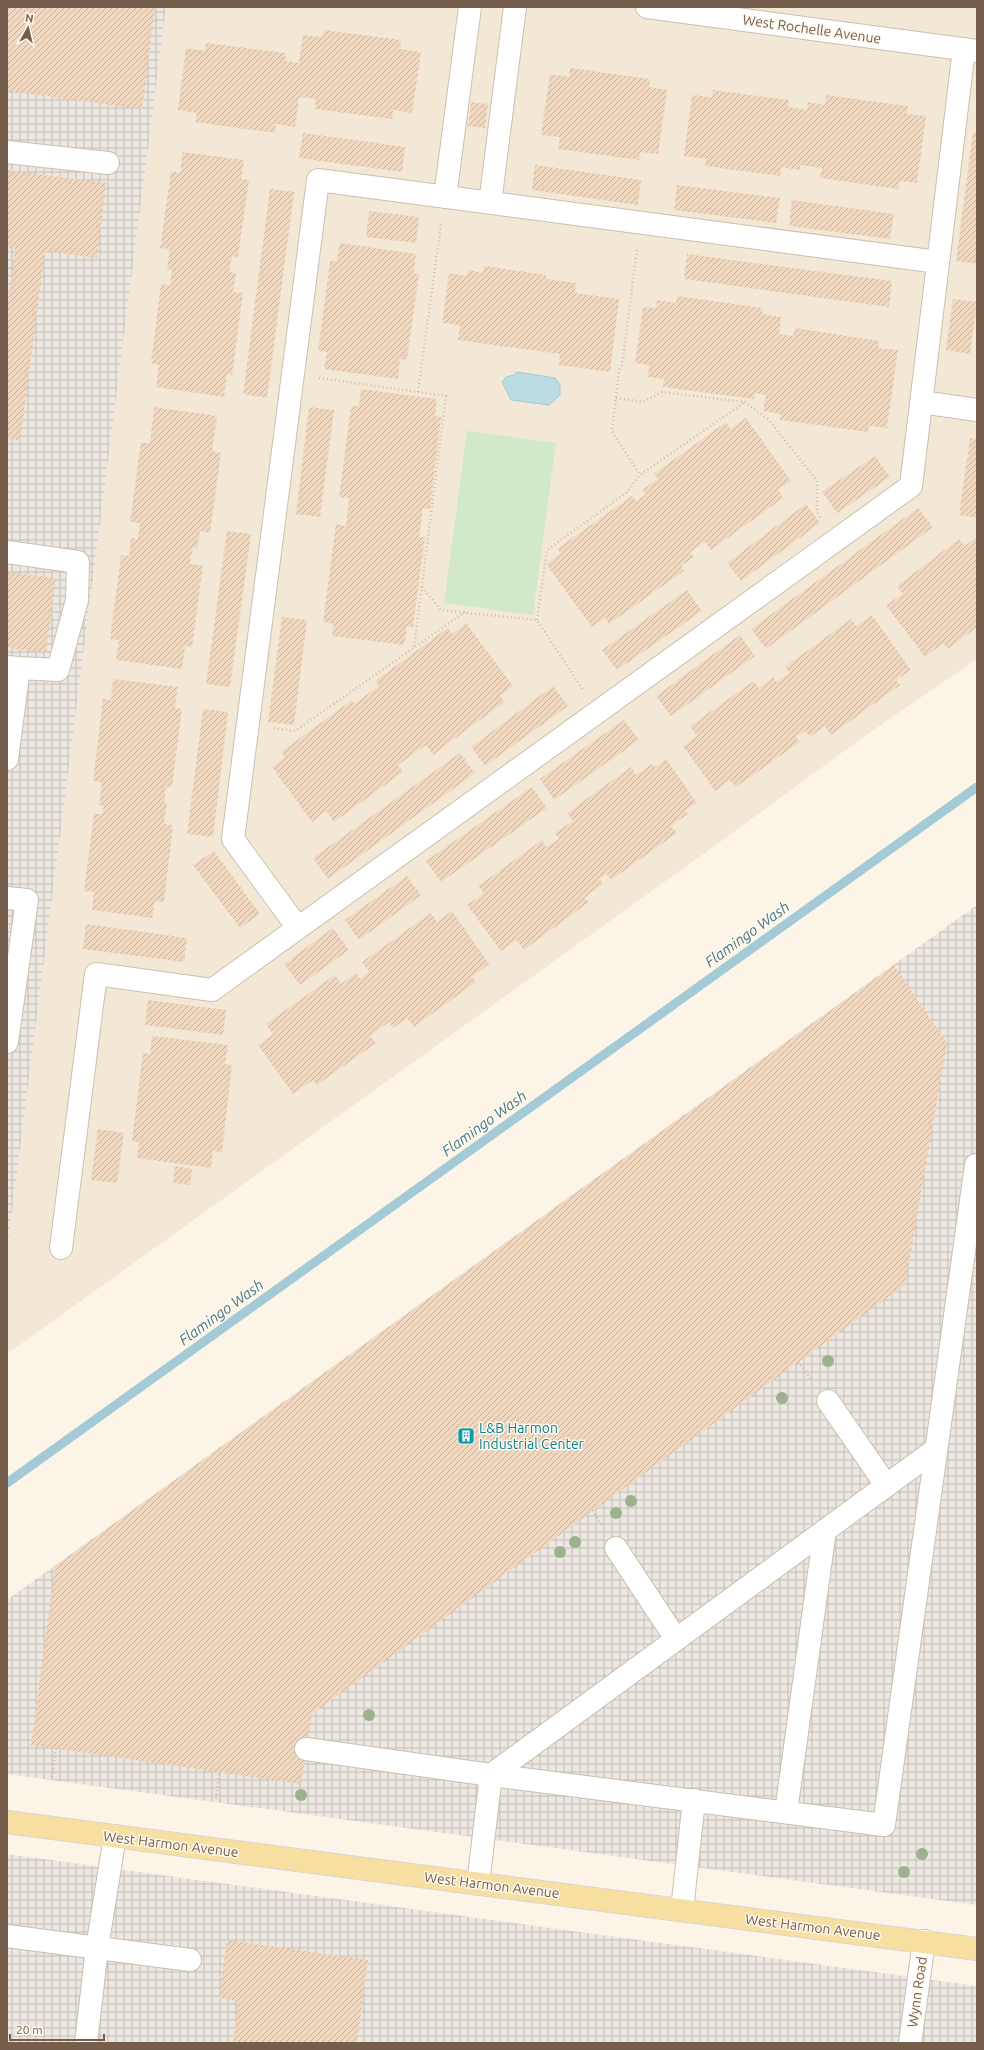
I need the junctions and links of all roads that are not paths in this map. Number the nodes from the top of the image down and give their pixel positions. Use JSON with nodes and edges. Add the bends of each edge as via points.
{"nodes":[{"id":1,"x":470,"y":7,"type":"edge"},
{"id":2,"x":515,"y":7,"type":"edge"},
{"id":3,"x":647,"y":7,"type":"edge"},
{"id":4,"x":970,"y":50,"type":"edge"},
{"id":5,"x":7,"y":152,"type":"edge"},
{"id":6,"x":108,"y":163,"type":"dead end"},
{"id":7,"x":444,"y":197,"type":"junction"},
{"id":8,"x":490,"y":203,"type":"junction"},
{"id":9,"x":938,"y":262,"type":"junction"},
{"id":10,"x":921,"y":402,"type":"junction"},
{"id":11,"x":977,"y":410,"type":"edge"},
{"id":12,"x":7,"y":552,"type":"edge"},
{"id":13,"x":13,"y":668,"type":"edge"},
{"id":14,"x":7,"y":759,"type":"edge"},
{"id":15,"x":7,"y":898,"type":"edge"},
{"id":16,"x":298,"y":928,"type":"junction"},
{"id":17,"x":7,"y":1042,"type":"edge"},
{"id":18,"x":976,"y":1165,"type":"edge"},
{"id":19,"x":61,"y":1248,"type":"dead end"},
{"id":20,"x":828,"y":1400,"type":"dead end"},
{"id":21,"x":935,"y":1450,"type":"junction"},
{"id":22,"x":886,"y":1485,"type":"junction"},
{"id":23,"x":825,"y":1530,"type":"junction"},
{"id":24,"x":616,"y":1548,"type":"dead end"},
{"id":25,"x":676,"y":1639,"type":"junction"},
{"id":26,"x":306,"y":1749,"type":"dead end"},
{"id":27,"x":491,"y":1775,"type":"junction"},
{"id":28,"x":694,"y":1800,"type":"junction"},
{"id":29,"x":786,"y":1812,"type":"junction"},
{"id":30,"x":7,"y":1822,"type":"edge"},
{"id":31,"x":115,"y":1836,"type":"junction"},
{"id":32,"x":478,"y":1884,"type":"junction"},
{"id":33,"x":682,"y":1910,"type":"junction"},
{"id":34,"x":7,"y":1936,"type":"edge"},
{"id":35,"x":924,"y":1941,"type":"junction"},
{"id":36,"x":97,"y":1948,"type":"junction"},
{"id":37,"x":977,"y":1949,"type":"edge"},
{"id":38,"x":190,"y":1960,"type":"dead end"},
{"id":39,"x":86,"y":2043,"type":"edge"},
{"id":40,"x":910,"y":2043,"type":"edge"}],
"edges":[{"from":1,"to":7,"type":"street"},
{"from":2,"to":8,"type":"street"},
{"from":3,"to":4,"type":"street","name":"West Rochelle Avenue"},
{"from":4,"to":9,"type":"street"},
{"from":5,"to":6,"type":"street"},
{"from":7,"to":8,"type":"street"},
{"from":7,"to":16,"type":"street","via":[[318,180],[233,839]]},
{"from":8,"to":9,"type":"street"},
{"from":9,"to":10,"type":"street"},
{"from":10,"to":11,"type":"street"},
{"from":10,"to":16,"type":"street","via":[[911,486]]},
{"from":12,"to":13,"type":"street","via":[[78,562],[77,600],[58,670]]},
{"from":13,"to":14,"type":"street"},
{"from":15,"to":17,"type":"street","via":[[27,900]]},
{"from":16,"to":19,"type":"street","via":[[212,990],[96,974]]},
{"from":18,"to":21,"type":"street"},
{"from":20,"to":22,"type":"street"},
{"from":21,"to":22,"type":"street"},
{"from":21,"to":29,"type":"street","via":[[884,1825]]},
{"from":22,"to":23,"type":"street"},
{"from":23,"to":25,"type":"street"},
{"from":23,"to":29,"type":"street"},
{"from":24,"to":25,"type":"street"},
{"from":25,"to":27,"type":"street"},
{"from":26,"to":27,"type":"street"},
{"from":27,"to":28,"type":"street"},
{"from":27,"to":32,"type":"street"},
{"from":28,"to":29,"type":"street"},
{"from":28,"to":33,"type":"street"},
{"from":30,"to":31,"type":"main road","name":"West Harmon Avenue"},
{"from":31,"to":32,"type":"main road","name":"West Harmon Avenue"},
{"from":31,"to":36,"type":"street"},
{"from":32,"to":33,"type":"main road","name":"West Harmon Avenue"},
{"from":33,"to":35,"type":"main road","name":"West Harmon Avenue"},
{"from":34,"to":36,"type":"street"},
{"from":35,"to":37,"type":"main road","name":"West Harmon Avenue"},
{"from":35,"to":40,"type":"street","name":"Wynn Road"},
{"from":36,"to":38,"type":"street"},
{"from":36,"to":39,"type":"street"}]}
